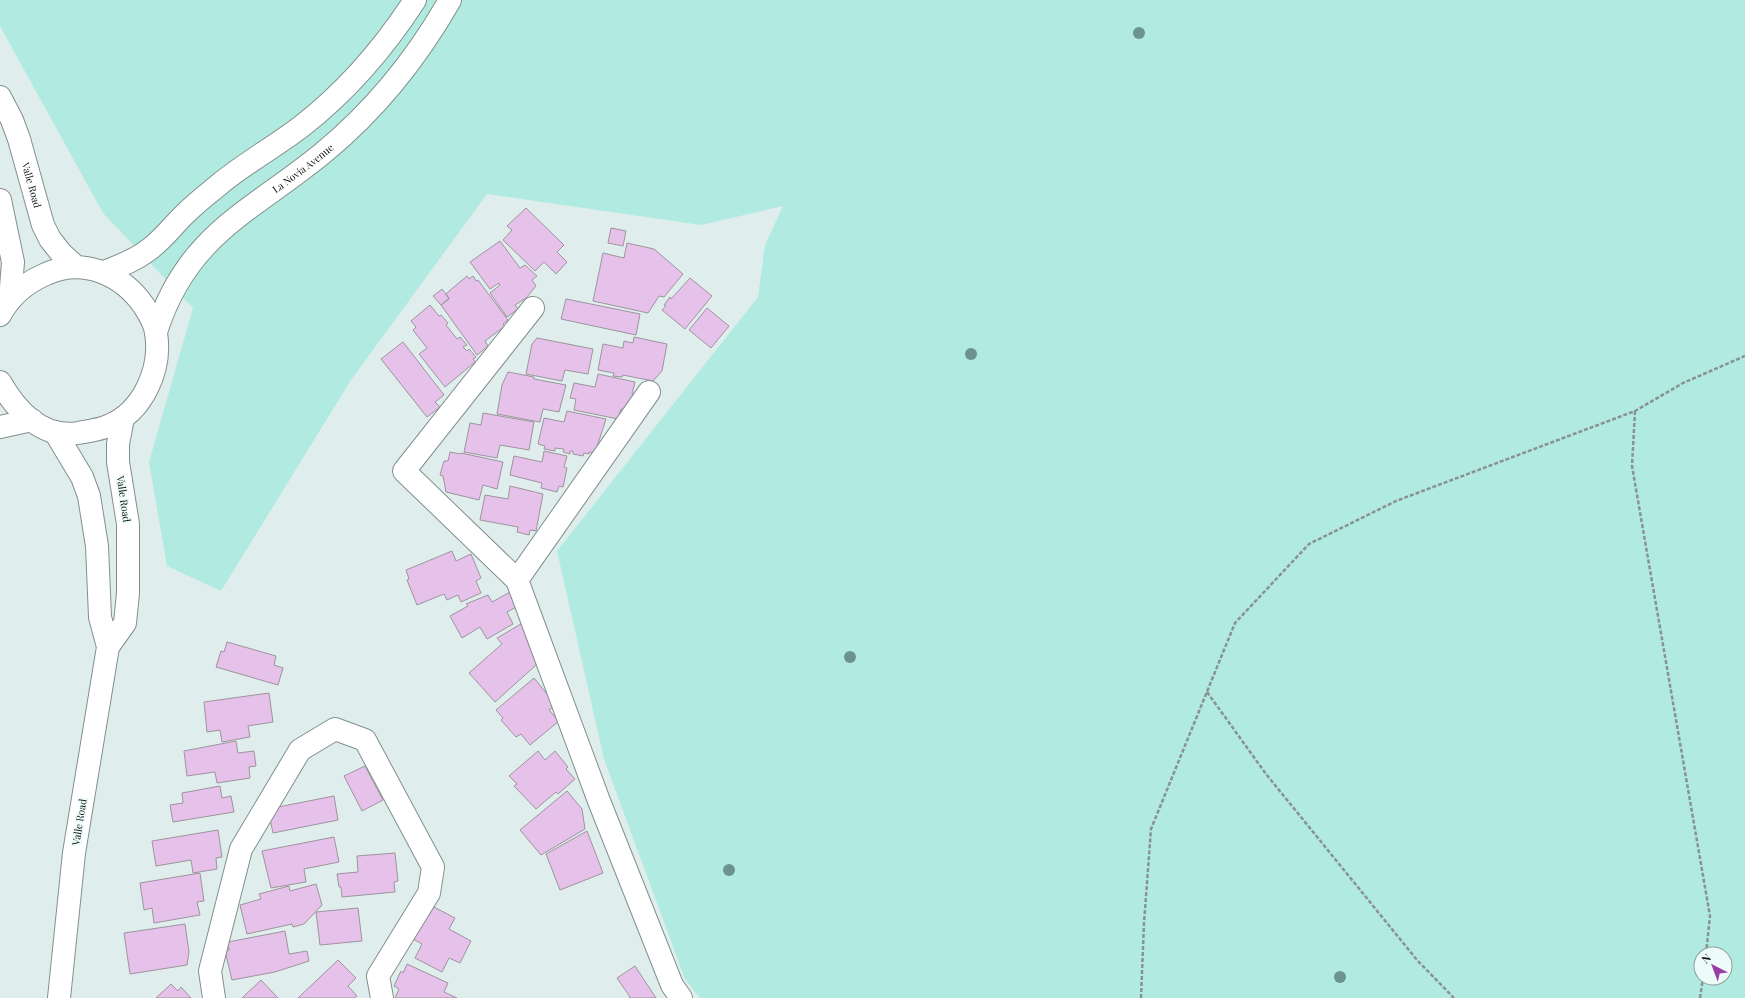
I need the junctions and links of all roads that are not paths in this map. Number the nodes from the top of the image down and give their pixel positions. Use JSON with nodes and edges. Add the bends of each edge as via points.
{"nodes":[{"id":1,"x":415,"y":0,"type":"edge"},
{"id":2,"x":450,"y":0,"type":"edge"},
{"id":3,"x":0,"y":96,"type":"edge"},
{"id":4,"x":0,"y":200,"type":"edge"},
{"id":5,"x":75,"y":266,"type":"junction"},
{"id":6,"x":104,"y":272,"type":"junction"},
{"id":7,"x":5,"y":308,"type":"edge"},
{"id":8,"x":533,"y":308,"type":"dead end"},
{"id":9,"x":156,"y":332,"type":"junction"},
{"id":10,"x":0,"y":382,"type":"edge"},
{"id":11,"x":649,"y":392,"type":"dead end"},
{"id":12,"x":123,"y":418,"type":"junction"},
{"id":13,"x":32,"y":420,"type":"junction"},
{"id":14,"x":0,"y":427,"type":"edge"},
{"id":15,"x":55,"y":432,"type":"junction"},
{"id":16,"x":517,"y":580,"type":"junction"},
{"id":17,"x":108,"y":647,"type":"junction"},
{"id":18,"x":59,"y":998,"type":"edge"},
{"id":19,"x":214,"y":998,"type":"edge"},
{"id":20,"x":382,"y":998,"type":"edge"},
{"id":21,"x":681,"y":998,"type":"edge"}],
"edges":[{"from":1,"to":6,"type":"main road","via":[[368,65],[324,108],[222,182],[186,212],[149,250],[138,258]]},
{"from":2,"to":9,"type":"main road","name":"La Novia Avenue","via":[[398,77],[348,131],[297,173],[229,223],[202,249],[178,280],[162,312]]},
{"from":3,"to":5,"type":"main road","name":"Valle Road","via":[[20,139],[43,225],[50,239]]},
{"from":4,"to":7,"type":"main road","via":[[13,262]]},
{"from":5,"to":6,"type":"main road"},
{"from":5,"to":7,"type":"main road","via":[[62,268],[34,279],[20,289]]},
{"from":6,"to":9,"type":"main road","via":[[118,279],[140,300],[150,314]]},
{"from":8,"to":16,"type":"main road","via":[[404,470]]},
{"from":9,"to":12,"type":"main road","via":[[158,353],[148,388]]},
{"from":10,"to":13,"type":"main road","via":[[18,408]]},
{"from":11,"to":16,"type":"main road"},
{"from":12,"to":15,"type":"main road","via":[[91,431],[75,434]]},
{"from":12,"to":17,"type":"main road","name":"Valle Road","via":[[118,444],[118,462],[128,524],[128,593],[125,623]]},
{"from":13,"to":14,"type":"main road"},
{"from":13,"to":15,"type":"main road"},
{"from":15,"to":17,"type":"main road","name":"Valle Road","via":[[82,477],[89,496],[97,546],[100,617]]},
{"from":16,"to":21,"type":"main road","via":[[602,808],[672,985]]},
{"from":17,"to":18,"type":"main road","name":"Valle Road","via":[[74,853]]},
{"from":19,"to":20,"type":"main road","via":[[210,971],[241,849],[300,750],[335,729],[365,740],[433,867],[429,894],[378,976]]}]}
